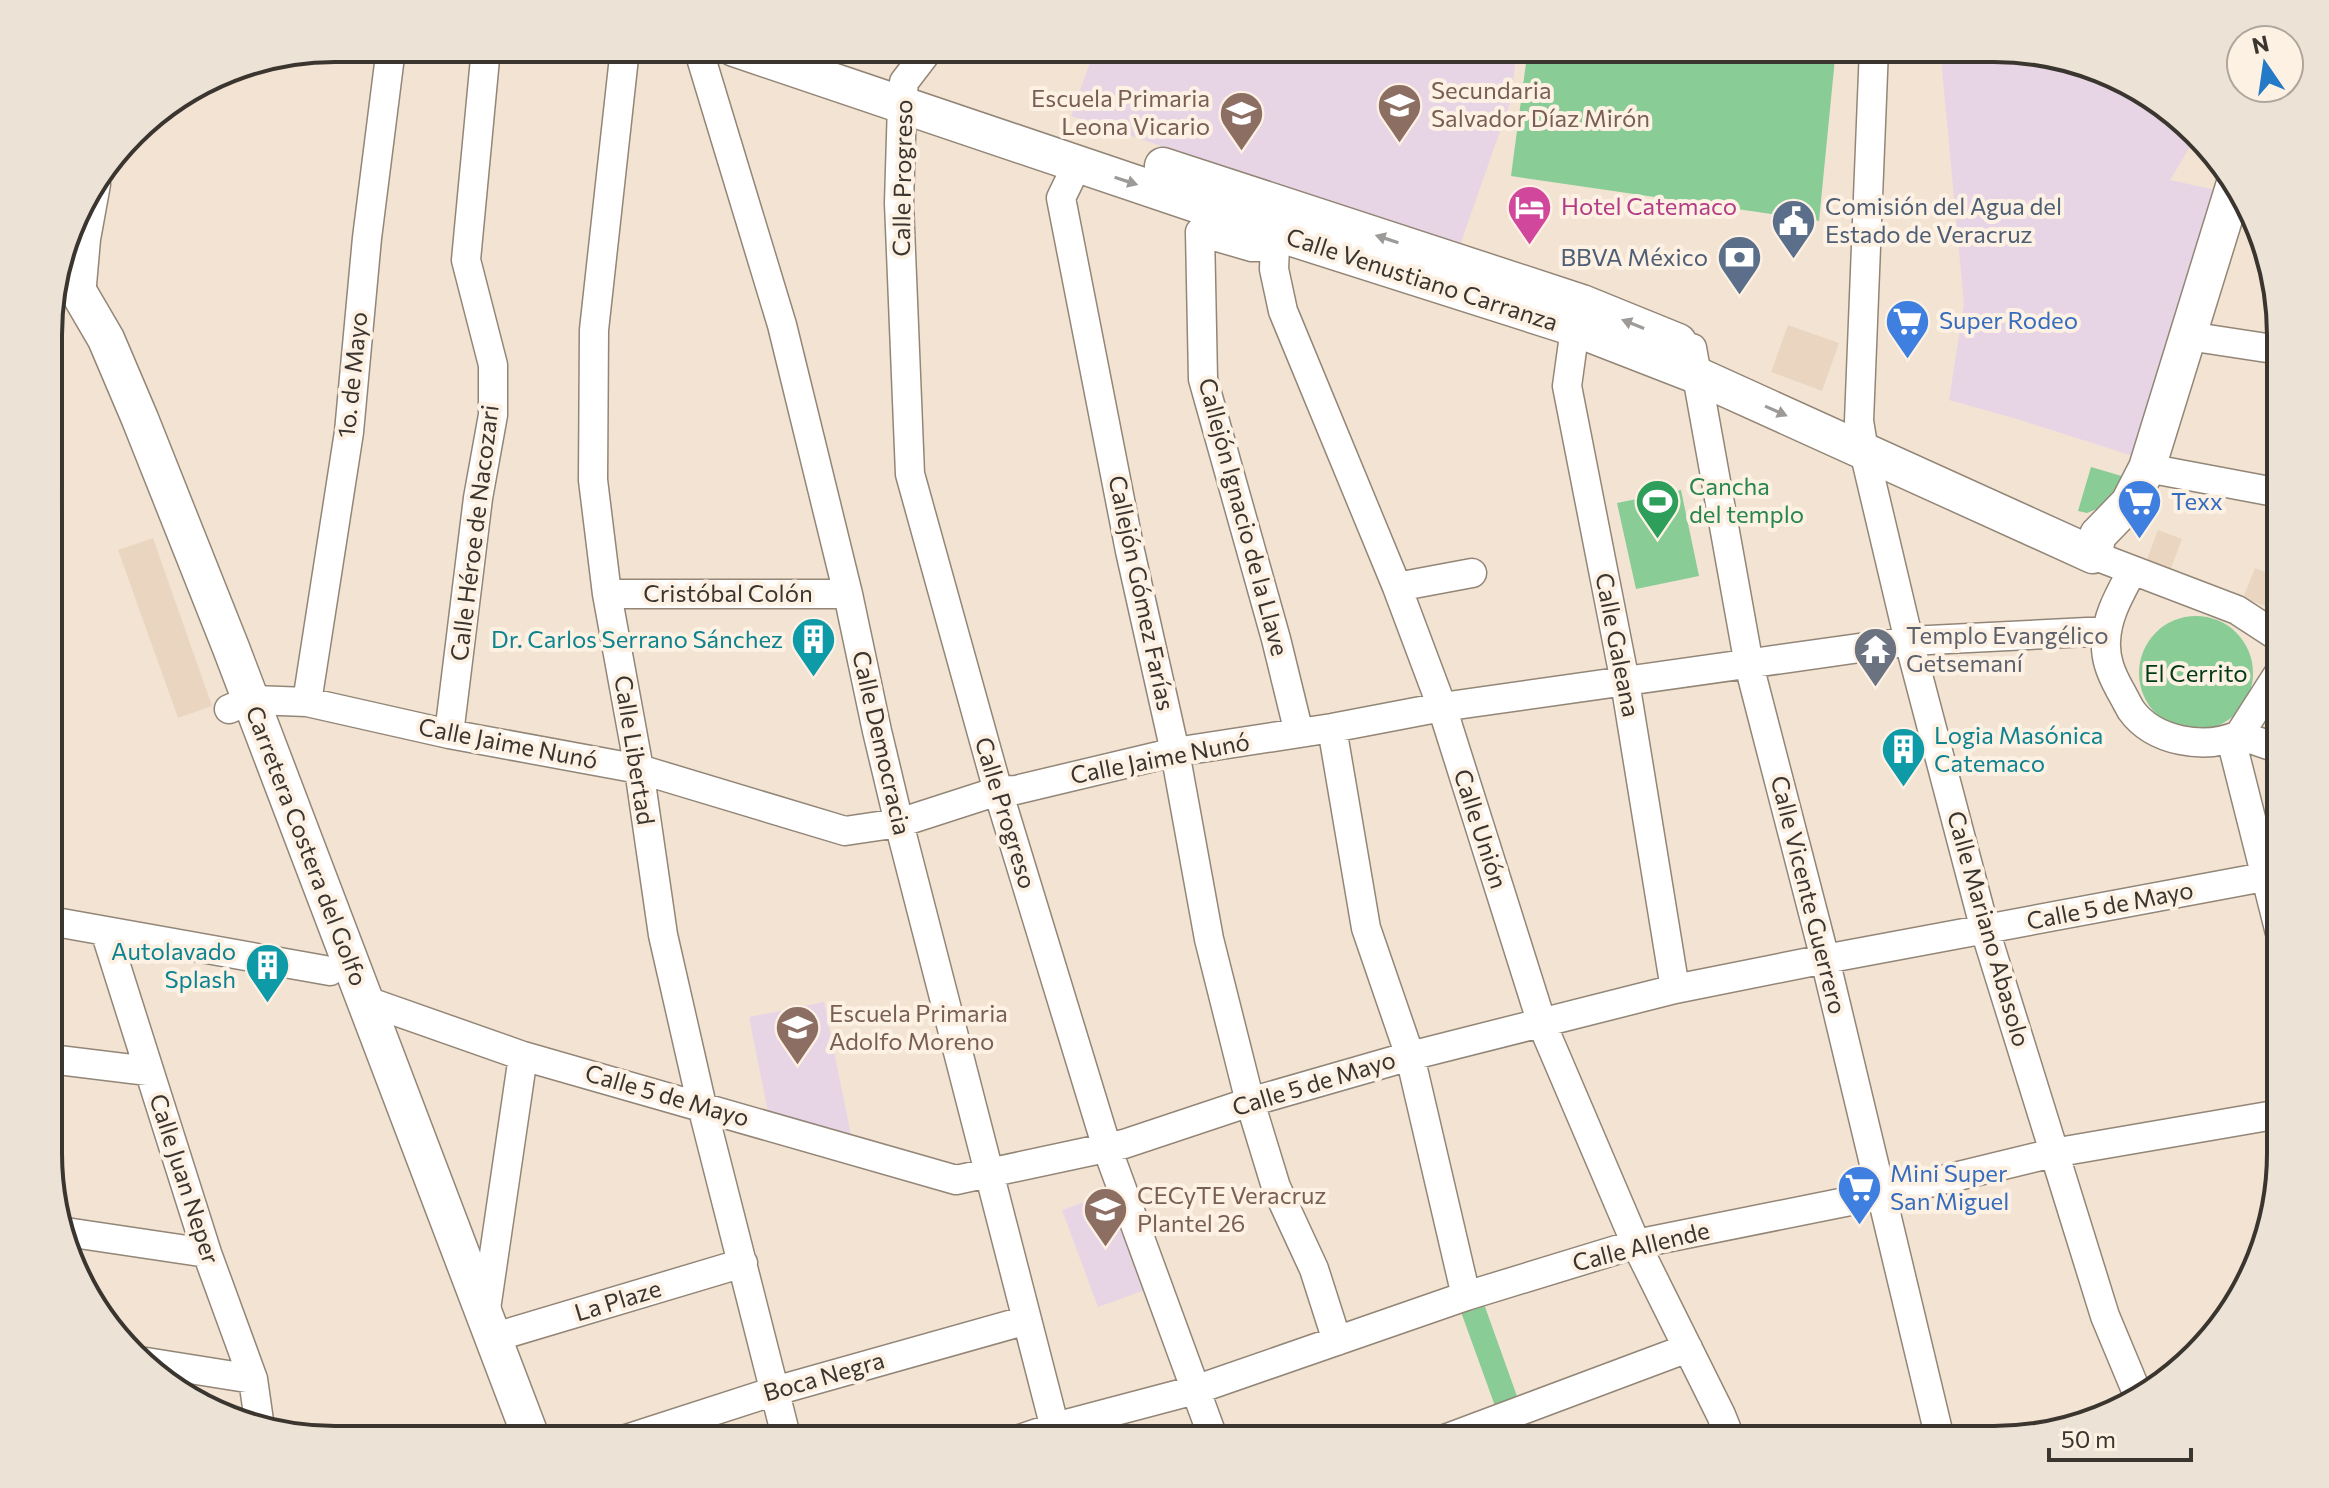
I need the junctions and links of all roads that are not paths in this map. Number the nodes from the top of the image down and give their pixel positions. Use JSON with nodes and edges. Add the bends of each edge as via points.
{"nodes":[{"id":1,"x":1874,"y":62,"type":"edge"},
{"id":2,"x":389,"y":63,"type":"edge"},
{"id":3,"x":485,"y":63,"type":"edge"},
{"id":4,"x":623,"y":63,"type":"edge"},
{"id":5,"x":702,"y":63,"type":"edge"},
{"id":6,"x":813,"y":63,"type":"edge"},
{"id":7,"x":856,"y":63,"type":"edge"},
{"id":8,"x":916,"y":82,"type":"edge"},
{"id":9,"x":1077,"y":165,"type":"junction"},
{"id":10,"x":2235,"y":206,"type":"edge"},
{"id":11,"x":90,"y":215,"type":"edge"},
{"id":12,"x":1281,"y":229,"type":"junction"},
{"id":13,"x":67,"y":294,"type":"edge"},
{"id":14,"x":1578,"y":316,"type":"junction"},
{"id":15,"x":2188,"y":336,"type":"junction"},
{"id":16,"x":2266,"y":348,"type":"edge"},
{"id":17,"x":1694,"y":361,"type":"junction"},
{"id":18,"x":1862,"y":436,"type":"junction"},
{"id":19,"x":2147,"y":468,"type":"junction"},
{"id":20,"x":2266,"y":490,"type":"edge"},
{"id":21,"x":2095,"y":545,"type":"junction"},
{"id":22,"x":2132,"y":571,"type":"junction"},
{"id":23,"x":1472,"y":573,"type":"dead end"},
{"id":24,"x":1397,"y":587,"type":"junction"},
{"id":25,"x":607,"y":594,"type":"junction"},
{"id":26,"x":848,"y":594,"type":"junction"},
{"id":27,"x":2266,"y":626,"type":"edge"},
{"id":28,"x":2107,"y":631,"type":"junction"},
{"id":29,"x":1909,"y":641,"type":"junction"},
{"id":30,"x":1749,"y":665,"type":"junction"},
{"id":31,"x":1625,"y":682,"type":"junction"},
{"id":32,"x":2266,"y":692,"type":"edge"},
{"id":33,"x":307,"y":702,"type":"junction"},
{"id":34,"x":240,"y":705,"type":"junction"},
{"id":35,"x":1442,"y":707,"type":"junction"},
{"id":36,"x":1332,"y":728,"type":"junction"},
{"id":37,"x":1299,"y":733,"type":"junction"},
{"id":38,"x":449,"y":734,"type":"junction"},
{"id":39,"x":2235,"y":737,"type":"junction"},
{"id":40,"x":2266,"y":745,"type":"edge"},
{"id":41,"x":1175,"y":752,"type":"junction"},
{"id":42,"x":639,"y":769,"type":"junction"},
{"id":43,"x":1007,"y":790,"type":"junction"},
{"id":44,"x":899,"y":823,"type":"junction"},
{"id":45,"x":2266,"y":847,"type":"edge"},
{"id":46,"x":2266,"y":877,"type":"edge"},
{"id":47,"x":62,"y":923,"type":"edge"},
{"id":48,"x":1985,"y":930,"type":"junction"},
{"id":49,"x":105,"y":931,"type":"junction"},
{"id":50,"x":1825,"y":959,"type":"junction"},
{"id":51,"x":330,"y":971,"type":"junction"},
{"id":52,"x":1675,"y":989,"type":"junction"},
{"id":53,"x":364,"y":1000,"type":"junction"},
{"id":54,"x":1542,"y":1024,"type":"junction"},
{"id":55,"x":523,"y":1056,"type":"junction"},
{"id":56,"x":1410,"y":1056,"type":"junction"},
{"id":57,"x":62,"y":1060,"type":"edge"},
{"id":58,"x":148,"y":1071,"type":"junction"},
{"id":59,"x":1250,"y":1102,"type":"junction"},
{"id":60,"x":702,"y":1106,"type":"junction"},
{"id":61,"x":2266,"y":1116,"type":"edge"},
{"id":62,"x":1116,"y":1146,"type":"junction"},
{"id":63,"x":2053,"y":1153,"type":"junction"},
{"id":64,"x":988,"y":1173,"type":"junction"},
{"id":65,"x":1880,"y":1195,"type":"junction"},
{"id":66,"x":74,"y":1233,"type":"edge"},
{"id":67,"x":1636,"y":1244,"type":"junction"},
{"id":68,"x":207,"y":1253,"type":"junction"},
{"id":69,"x":743,"y":1263,"type":"junction"},
{"id":70,"x":1466,"y":1296,"type":"junction"},
{"id":71,"x":1027,"y":1320,"type":"junction"},
{"id":72,"x":488,"y":1328,"type":"junction"},
{"id":73,"x":1337,"y":1341,"type":"junction"},
{"id":74,"x":1688,"y":1348,"type":"junction"},
{"id":75,"x":163,"y":1365,"type":"edge"},
{"id":76,"x":253,"y":1379,"type":"junction"},
{"id":77,"x":1204,"y":1387,"type":"junction"},
{"id":78,"x":2135,"y":1387,"type":"edge"},
{"id":79,"x":775,"y":1391,"type":"junction"},
{"id":80,"x":258,"y":1415,"type":"edge"},
{"id":81,"x":1211,"y":1425,"type":"edge"},
{"id":82,"x":1227,"y":1425,"type":"edge"},
{"id":83,"x":1481,"y":1425,"type":"edge"},
{"id":84,"x":1724,"y":1425,"type":"edge"},
{"id":85,"x":1937,"y":1425,"type":"edge"},
{"id":86,"x":503,"y":1426,"type":"edge"},
{"id":87,"x":526,"y":1426,"type":"edge"},
{"id":88,"x":667,"y":1426,"type":"edge"},
{"id":89,"x":784,"y":1426,"type":"edge"},
{"id":90,"x":1054,"y":1426,"type":"edge"},
{"id":91,"x":1083,"y":1426,"type":"edge"}],
"edges":[{"from":1,"to":18,"type":"street","name":"Calle Mariano Abasolo"},
{"from":2,"to":33,"type":"street","name":"1o. de Mayo","via":[[349,432]]},
{"from":3,"to":38,"type":"street","name":"Calle Héroe de Nacozari","via":[[466,260],[493,365],[493,415]]},
{"from":4,"to":25,"type":"street","name":"Calle Libertad","via":[[594,330],[593,480]]},
{"from":5,"to":26,"type":"street","name":"Calle Democracia","via":[[782,325]]},
{"from":6,"to":8,"type":"main road","name":"Calle Venustiano Carranza"},
{"from":7,"to":8,"type":"main road","name":"Calle Venustiano Carranza"},
{"from":8,"to":9,"type":"main road","name":"Calle Venustiano Carranza"},
{"from":8,"to":12,"type":"main road","name":"Calle Venustiano Carranza"},
{"from":8,"to":43,"type":"street","name":"Calle Progreso","via":[[899,203],[919,472]]},
{"from":9,"to":12,"type":"main road","name":"Calle Venustiano Carranza","one_way":true},
{"from":9,"to":41,"type":"street","name":"Callejón Gómez Farías","via":[[1061,198]]},
{"from":10,"to":15,"type":"main road"},
{"from":11,"to":13,"type":"street"},
{"from":12,"to":14,"type":"main road","name":"Calle Venustiano Carranza"},
{"from":12,"to":24,"type":"street","name":"Calle Unión","via":[[1274,269],[1283,311]]},
{"from":12,"to":37,"type":"street","name":"Callejón Ignacio de la Llave","via":[[1252,247],[1200,232],[1203,379]]},
{"from":13,"to":34,"type":"main road","name":"Carretera Costera del Golfo"},
{"from":14,"to":17,"type":"main road","name":"Calle Venustiano Carranza"},
{"from":14,"to":31,"type":"street","name":"Calle Galeana","via":[[1567,386]]},
{"from":15,"to":16,"type":"street"},
{"from":15,"to":19,"type":"main road"},
{"from":17,"to":18,"type":"main road","name":"Calle Venustiano Carranza"},
{"from":17,"to":30,"type":"street","name":"Calle Vicente Guerrero"},
{"from":18,"to":21,"type":"main road","name":"Calle Venustiano Carranza"},
{"from":18,"to":29,"type":"street","name":"Calle Mariano Abasolo"},
{"from":19,"to":20,"type":"street"},
{"from":19,"to":21,"type":"main road","via":[[2129,503]]},
{"from":21,"to":22,"type":"street"},
{"from":22,"to":27,"type":"street"},
{"from":22,"to":28,"type":"street"},
{"from":23,"to":24,"type":"street"},
{"from":24,"to":35,"type":"street","name":"Calle Unión"},
{"from":25,"to":26,"type":"street","name":"Cristóbal Colón"},
{"from":25,"to":42,"type":"street","name":"Calle Libertad"},
{"from":26,"to":44,"type":"street","name":"Calle Democracia"},
{"from":28,"to":29,"type":"street","name":"Calle Jaime Nunó"},
{"from":28,"to":39,"type":"street","via":[[2109,669],[2133,712],[2180,742]]},
{"from":29,"to":30,"type":"street","name":"Calle Jaime Nunó"},
{"from":29,"to":48,"type":"street","name":"Calle Mariano Abasolo"},
{"from":30,"to":31,"type":"street","name":"Calle Jaime Nunó"},
{"from":30,"to":50,"type":"street","name":"Calle Vicente Guerrero"},
{"from":31,"to":35,"type":"street","name":"Calle Jaime Nunó"},
{"from":31,"to":52,"type":"street","name":"Calle Galeana"},
{"from":32,"to":39,"type":"street"},
{"from":33,"to":34,"type":"street","name":"Calle Jaime Nunó"},
{"from":33,"to":38,"type":"street","name":"Calle Jaime Nunó"},
{"from":34,"to":51,"type":"main road","name":"Carretera Costera del Golfo"},
{"from":34,"to":53,"type":"main road","name":"Carretera Costera del Golfo"},
{"from":35,"to":36,"type":"street","name":"Calle Jaime Nunó"},
{"from":35,"to":54,"type":"street","name":"Calle Unión"},
{"from":36,"to":37,"type":"street","name":"Calle Jaime Nunó"},
{"from":36,"to":56,"type":"street","via":[[1366,928]]},
{"from":37,"to":41,"type":"street","name":"Calle Jaime Nunó"},
{"from":38,"to":42,"type":"street","name":"Calle Jaime Nunó"},
{"from":39,"to":40,"type":"street"},
{"from":39,"to":45,"type":"street"},
{"from":41,"to":43,"type":"street","name":"Calle Jaime Nunó"},
{"from":41,"to":59,"type":"street","name":"Callejón Gómez Farías","via":[[1209,939]]},
{"from":42,"to":44,"type":"street","name":"Calle Jaime Nunó","via":[[845,831]]},
{"from":42,"to":60,"type":"street","name":"Calle Libertad","via":[[663,935]]},
{"from":43,"to":44,"type":"street","name":"Calle Jaime Nunó"},
{"from":43,"to":62,"type":"street","name":"Calle Progreso"},
{"from":44,"to":64,"type":"street","name":"Calle Democracia"},
{"from":46,"to":48,"type":"street","name":"Calle 5 de Mayo"},
{"from":47,"to":49,"type":"street"},
{"from":48,"to":50,"type":"street","name":"Calle 5 de Mayo"},
{"from":48,"to":63,"type":"street","name":"Calle Mariano Abasolo"},
{"from":49,"to":51,"type":"street"},
{"from":49,"to":58,"type":"street","name":"Calle Juan Neper"},
{"from":50,"to":52,"type":"street","name":"Calle 5 de Mayo"},
{"from":50,"to":65,"type":"street","name":"Calle Vicente Guerrero"},
{"from":51,"to":86,"type":"main road","name":"Carretera Costera del Golfo"},
{"from":52,"to":54,"type":"street","name":"Calle 5 de Mayo"},
{"from":53,"to":55,"type":"street","name":"Calle 5 de Mayo"},
{"from":53,"to":72,"type":"main road","name":"Carretera Costera del Golfo"},
{"from":54,"to":56,"type":"street","name":"Calle 5 de Mayo"},
{"from":54,"to":67,"type":"street","name":"Calle Unión"},
{"from":55,"to":60,"type":"street","name":"Calle 5 de Mayo"},
{"from":55,"to":72,"type":"street"},
{"from":56,"to":59,"type":"street","name":"Calle 5 de Mayo"},
{"from":56,"to":70,"type":"street"},
{"from":57,"to":58,"type":"street"},
{"from":58,"to":68,"type":"street","name":"Calle Juan Neper"},
{"from":59,"to":62,"type":"street","name":"Calle 5 de Mayo"},
{"from":59,"to":73,"type":"street","name":"Callejón Gómez Farías","via":[[1276,1187],[1314,1269]]},
{"from":60,"to":64,"type":"street","name":"Calle 5 de Mayo","via":[[956,1180]]},
{"from":60,"to":69,"type":"street","name":"Calle Libertad"},
{"from":61,"to":63,"type":"street","name":"Calle Allende"},
{"from":62,"to":64,"type":"street","name":"Calle 5 de Mayo"},
{"from":62,"to":77,"type":"street","name":"Calle Progreso"},
{"from":63,"to":65,"type":"street","name":"Calle Allende"},
{"from":63,"to":78,"type":"street","name":"Calle Mariano Abasolo","via":[[2105,1316]]},
{"from":64,"to":71,"type":"street","name":"Calle Democracia"},
{"from":65,"to":67,"type":"street","name":"Calle Allende"},
{"from":65,"to":85,"type":"street","name":"Calle Vicente Guerrero"},
{"from":66,"to":68,"type":"street"},
{"from":67,"to":70,"type":"street","name":"Calle Allende"},
{"from":67,"to":74,"type":"street","name":"Calle Unión"},
{"from":68,"to":76,"type":"street","name":"Calle Juan Neper"},
{"from":69,"to":72,"type":"street","name":"La Plaze"},
{"from":69,"to":79,"type":"street","name":"Calle Libertad"},
{"from":70,"to":73,"type":"street","name":"Calle Allende"},
{"from":71,"to":79,"type":"street","name":"Boca Negra"},
{"from":71,"to":90,"type":"street","name":"Calle Democracia"},
{"from":72,"to":87,"type":"main road","name":"Carretera Costera del Golfo"},
{"from":73,"to":77,"type":"street","name":"Calle Allende"},
{"from":74,"to":83,"type":"street"},
{"from":74,"to":84,"type":"street","name":"Calle Unión"},
{"from":75,"to":76,"type":"street"},
{"from":76,"to":80,"type":"street","name":"Calle Juan Neper"},
{"from":77,"to":81,"type":"street","name":"Calle Progreso"},
{"from":77,"to":82,"type":"street","name":"Calle Progreso"},
{"from":77,"to":91,"type":"street","name":"Calle Allende"},
{"from":79,"to":88,"type":"street","name":"Boca Negra"},
{"from":79,"to":89,"type":"street","name":"Calle Libertad"}]}
